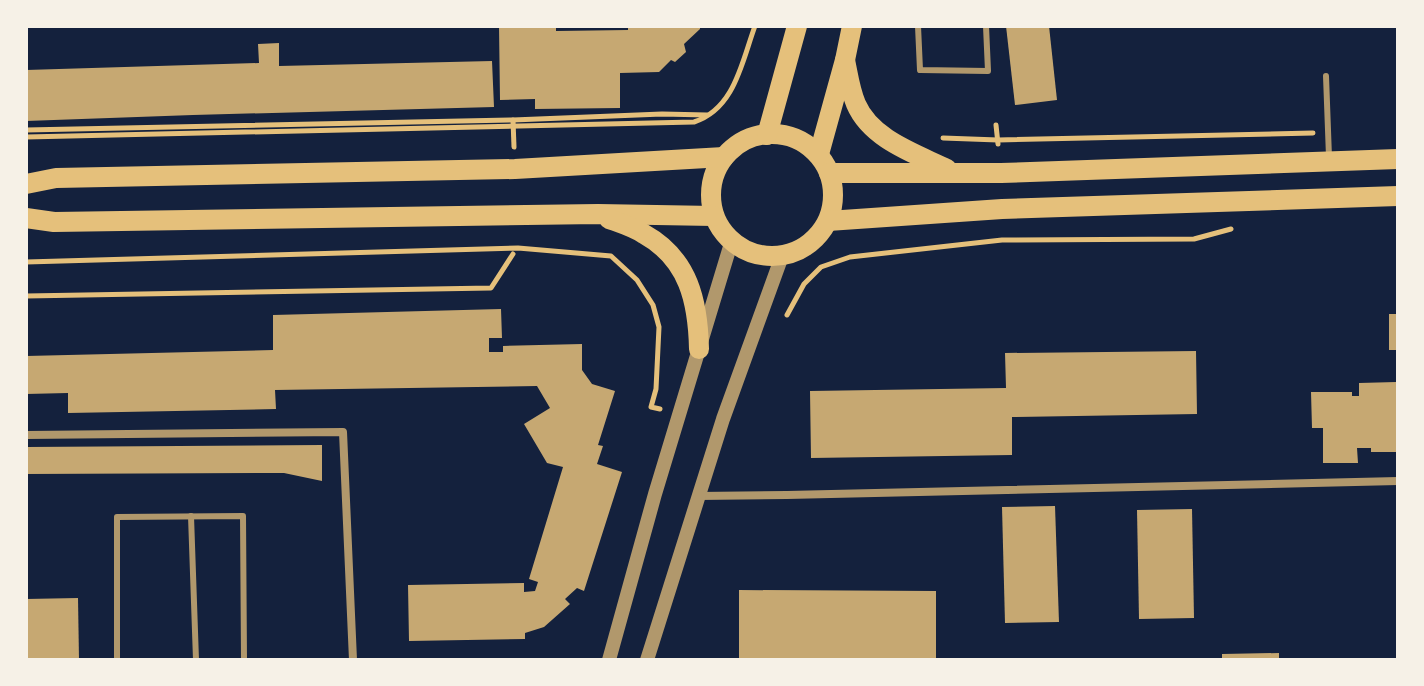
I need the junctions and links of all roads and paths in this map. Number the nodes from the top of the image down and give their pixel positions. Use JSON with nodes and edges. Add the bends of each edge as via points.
{"nodes":[{"id":1,"x":755,"y":26,"type":"edge"},
{"id":2,"x":797,"y":26,"type":"edge"},
{"id":3,"x":852,"y":26,"type":"edge"},
{"id":4,"x":918,"y":26,"type":"edge"},
{"id":5,"x":986,"y":26,"type":"edge"},
{"id":6,"x":845,"y":60,"type":"junction"},
{"id":7,"x":1326,"y":76,"type":"dead end"},
{"id":8,"x":708,"y":115,"type":"junction"},
{"id":9,"x":26,"y":130,"type":"edge"},
{"id":10,"x":1328,"y":133,"type":"junction"},
{"id":11,"x":767,"y":135,"type":"junction"},
{"id":12,"x":26,"y":137,"type":"edge"},
{"id":13,"x":932,"y":137,"type":"dead end"},
{"id":14,"x":819,"y":154,"type":"junction"},
{"id":15,"x":724,"y":157,"type":"junction"},
{"id":16,"x":1398,"y":159,"type":"edge"},
{"id":17,"x":1329,"y":160,"type":"junction"},
{"id":18,"x":953,"y":172,"type":"junction"},
{"id":19,"x":829,"y":173,"type":"junction"},
{"id":20,"x":26,"y":184,"type":"edge"},
{"id":21,"x":1398,"y":196,"type":"edge"},
{"id":22,"x":598,"y":214,"type":"junction"},
{"id":23,"x":714,"y":216,"type":"junction"},
{"id":24,"x":26,"y":218,"type":"edge"},
{"id":25,"x":828,"y":221,"type":"junction"},
{"id":26,"x":1194,"y":239,"type":"dead end"},
{"id":27,"x":732,"y":240,"type":"junction"},
{"id":28,"x":513,"y":254,"type":"dead end"},
{"id":29,"x":782,"y":256,"type":"junction"},
{"id":30,"x":26,"y":262,"type":"edge"},
{"id":31,"x":26,"y":296,"type":"edge"},
{"id":32,"x":783,"y":327,"type":"dead end"},
{"id":33,"x":699,"y":349,"type":"junction"},
{"id":34,"x":651,"y":407,"type":"dead end"},
{"id":35,"x":26,"y":435,"type":"edge"},
{"id":36,"x":1398,"y":481,"type":"edge"},
{"id":37,"x":698,"y":496,"type":"junction"},
{"id":38,"x":191,"y":516,"type":"junction"},
{"id":39,"x":117,"y":660,"type":"edge"},
{"id":40,"x":196,"y":660,"type":"edge"},
{"id":41,"x":244,"y":660,"type":"edge"},
{"id":42,"x":353,"y":660,"type":"edge"},
{"id":43,"x":609,"y":660,"type":"edge"},
{"id":44,"x":647,"y":660,"type":"edge"}],
"edges":[{"from":1,"to":8,"type":"path","via":[[732,89]]},
{"from":2,"to":11,"type":"main road"},
{"from":3,"to":6,"type":"main road"},
{"from":4,"to":5,"type":"lane","via":[[920,70],[988,71]]},
{"from":6,"to":14,"type":"main road"},
{"from":6,"to":18,"type":"main road","via":[[854,100],[868,123]]},
{"from":7,"to":10,"type":"lane"},
{"from":8,"to":9,"type":"path"},
{"from":8,"to":12,"type":"path","via":[[684,124]]},
{"from":10,"to":13,"type":"path"},
{"from":10,"to":17,"type":"lane"},
{"from":11,"to":14,"type":"main road","via":[[796,139]]},
{"from":11,"to":15,"type":"main road","via":[[740,143]]},
{"from":14,"to":19,"type":"main road"},
{"from":15,"to":20,"type":"main road","via":[[515,169],[56,178]]},
{"from":15,"to":23,"type":"main road","via":[[710,196]]},
{"from":16,"to":17,"type":"main road"},
{"from":17,"to":18,"type":"main road"},
{"from":18,"to":19,"type":"main road"},
{"from":19,"to":25,"type":"main road","via":[[833,202]]},
{"from":21,"to":25,"type":"main road","via":[[1002,209]]},
{"from":22,"to":23,"type":"main road"},
{"from":22,"to":24,"type":"main road","via":[[54,222]]},
{"from":22,"to":33,"type":"main road","via":[[645,234],[683,271],[694,296]]},
{"from":23,"to":27,"type":"main road"},
{"from":25,"to":29,"type":"main road","via":[[802,249]]},
{"from":26,"to":32,"type":"path","via":[[1002,240],[850,257],[821,267],[804,284]]},
{"from":27,"to":29,"type":"main road","via":[[761,256]]},
{"from":27,"to":33,"type":"street"},
{"from":28,"to":31,"type":"path","via":[[491,288]]},
{"from":29,"to":37,"type":"street"},
{"from":30,"to":34,"type":"path","via":[[518,248],[611,256],[637,280],[659,327]]},
{"from":33,"to":43,"type":"street"},
{"from":35,"to":42,"type":"street","via":[[343,432]]},
{"from":36,"to":37,"type":"street"},
{"from":37,"to":44,"type":"street"},
{"from":38,"to":39,"type":"lane","via":[[117,517]]},
{"from":38,"to":40,"type":"lane"},
{"from":38,"to":41,"type":"lane","via":[[243,516]]}]}
